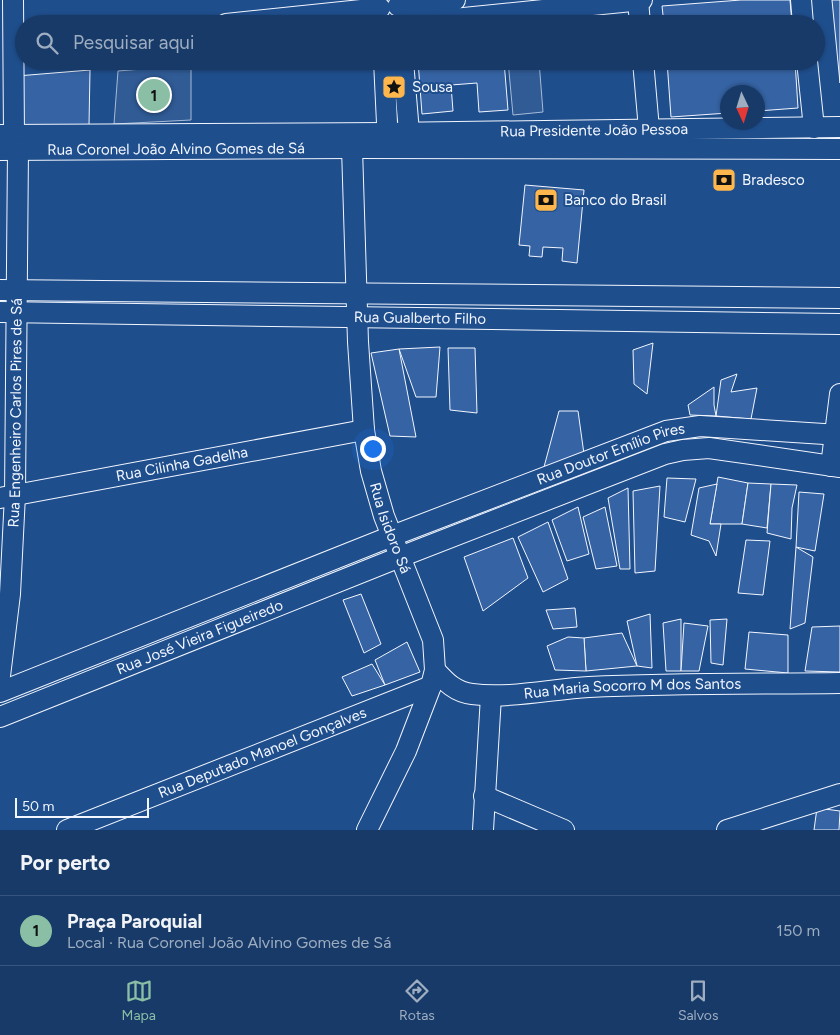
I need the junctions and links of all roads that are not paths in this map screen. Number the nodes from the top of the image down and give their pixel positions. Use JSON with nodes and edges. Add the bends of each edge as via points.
{"nodes":[{"id":1,"x":13,"y":0,"type":"edge"},
{"id":2,"x":455,"y":0,"type":"edge"},
{"id":3,"x":638,"y":0,"type":"edge"},
{"id":4,"x":642,"y":0,"type":"edge"},
{"id":5,"x":801,"y":0,"type":"edge"},
{"id":6,"x":392,"y":12,"type":"edge"},
{"id":7,"x":350,"y":15,"type":"edge"},
{"id":8,"x":456,"y":15,"type":"edge"},
{"id":9,"x":540,"y":15,"type":"edge"},
{"id":10,"x":639,"y":15,"type":"edge"},
{"id":11,"x":802,"y":15,"type":"edge"},
{"id":12,"x":12,"y":54,"type":"edge"},
{"id":13,"x":384,"y":70,"type":"edge"},
{"id":14,"x":405,"y":70,"type":"edge"},
{"id":15,"x":644,"y":70,"type":"edge"},
{"id":16,"x":808,"y":70,"type":"edge"},
{"id":17,"x":840,"y":127,"type":"edge"},
{"id":18,"x":814,"y":128,"type":"junction"},
{"id":19,"x":649,"y":129,"type":"junction"},
{"id":20,"x":350,"y":140,"type":"junction"},
{"id":21,"x":388,"y":140,"type":"junction"},
{"id":22,"x":410,"y":140,"type":"junction"},
{"id":23,"x":14,"y":142,"type":"edge"},
{"id":24,"x":840,"y":150,"type":"edge"},
{"id":25,"x":9,"y":290,"type":"edge"},
{"id":26,"x":203,"y":292,"type":"junction"},
{"id":27,"x":356,"y":293,"type":"junction"},
{"id":28,"x":840,"y":298,"type":"edge"},
{"id":29,"x":8,"y":312,"type":"edge"},
{"id":30,"x":201,"y":314,"type":"junction"},
{"id":31,"x":357,"y":316,"type":"junction"},
{"id":32,"x":840,"y":324,"type":"edge"},
{"id":33,"x":840,"y":394,"type":"edge"},
{"id":34,"x":364,"y":430,"type":"junction"},
{"id":35,"x":838,"y":435,"type":"edge"},
{"id":36,"x":836,"y":467,"type":"edge"},
{"id":37,"x":7,"y":497,"type":"edge"},
{"id":38,"x":392,"y":536,"type":"junction"},
{"id":39,"x":400,"y":557,"type":"junction"},
{"id":40,"x":5,"y":595,"type":"edge"},
{"id":41,"x":0,"y":676,"type":"edge"},
{"id":42,"x":433,"y":678,"type":"junction"},
{"id":43,"x":840,"y":683,"type":"edge"},
{"id":44,"x":0,"y":692,"type":"edge"},
{"id":45,"x":491,"y":696,"type":"junction"},
{"id":46,"x":0,"y":717,"type":"edge"},
{"id":47,"x":840,"y":794,"type":"edge"},
{"id":48,"x":484,"y":796,"type":"junction"},
{"id":49,"x":370,"y":824,"type":"edge"},
{"id":50,"x":67,"y":830,"type":"edge"},
{"id":51,"x":350,"y":830,"type":"edge"},
{"id":52,"x":483,"y":830,"type":"edge"},
{"id":53,"x":564,"y":830,"type":"edge"},
{"id":54,"x":727,"y":830,"type":"edge"}],
"edges":[{"from":1,"to":12,"type":"street","name":"Rua Engenheiro Carlos Pires de Sá"},
{"from":2,"to":6,"type":"street"},
{"from":3,"to":4,"type":"street"},
{"from":3,"to":9,"type":"street"},
{"from":3,"to":10,"type":"street"},
{"from":5,"to":11,"type":"street"},
{"from":6,"to":7,"type":"street"},
{"from":6,"to":8,"type":"street"},
{"from":12,"to":23,"type":"street","name":"Rua Engenheiro Carlos Pires de Sá"},
{"from":13,"to":21,"type":"street"},
{"from":14,"to":22,"type":"street"},
{"from":15,"to":19,"type":"street"},
{"from":16,"to":18,"type":"street"},
{"from":17,"to":18,"type":"street","name":"Rua Presidente João Pessoa"},
{"from":18,"to":19,"type":"street","name":"Rua Presidente João Pessoa"},
{"from":19,"to":22,"type":"street","name":"Rua Presidente João Pessoa"},
{"from":20,"to":21,"type":"street","name":"Rua Presidente João Pessoa"},
{"from":20,"to":23,"type":"street","name":"Rua Coronel João Alvino Gomes de Sá"},
{"from":20,"to":27,"type":"street","name":"Rua Isidoro Sá"},
{"from":21,"to":22,"type":"street","name":"Rua Presidente João Pessoa"},
{"from":22,"to":24,"type":"street","name":"Rua Presidente João Pessoa"},
{"from":23,"to":25,"type":"street","name":"Rua Engenheiro Carlos Pires de Sá"},
{"from":25,"to":26,"type":"street","name":"Rua Gualberto Filho"},
{"from":25,"to":29,"type":"street","name":"Rua Engenheiro Carlos Pires de Sá"},
{"from":26,"to":27,"type":"street","name":"Rua Gualberto Filho"},
{"from":26,"to":30,"type":"street"},
{"from":27,"to":28,"type":"street","name":"Rua Gualberto Filho"},
{"from":27,"to":31,"type":"street","name":"Rua Isidoro Sá"},
{"from":29,"to":30,"type":"street","name":"Rua Gualberto Filho"},
{"from":29,"to":37,"type":"street","name":"Rua Engenheiro Carlos Pires de Sá"},
{"from":30,"to":31,"type":"street","name":"Rua Gualberto Filho"},
{"from":31,"to":32,"type":"street","name":"Rua Gualberto Filho"},
{"from":31,"to":34,"type":"street","name":"Rua Isidoro Sá"},
{"from":33,"to":35,"type":"street"},
{"from":34,"to":37,"type":"street","name":"Rua Cilinha Gadelha"},
{"from":34,"to":38,"type":"street","name":"Rua Isidoro Sá","via":[[371,471]]},
{"from":35,"to":36,"type":"street"},
{"from":35,"to":38,"type":"street","name":"Rua Doutor Emílio Pires","via":[[700,426],[666,431]]},
{"from":36,"to":39,"type":"street","name":"Rua Doutor Emílio Pires","via":[[709,448],[684,450],[665,454]]},
{"from":37,"to":40,"type":"street","name":"Rua Engenheiro Carlos Pires de Sá"},
{"from":38,"to":39,"type":"street","name":"Rua Isidoro Sá"},
{"from":38,"to":44,"type":"street","name":"Rua José Vieira Figueiredo"},
{"from":39,"to":42,"type":"street","name":"Rua Isidoro Sá","via":[[433,640]]},
{"from":39,"to":46,"type":"street","name":"Rua José Vieira Figueiredo"},
{"from":40,"to":41,"type":"street","name":"Rua Engenheiro Carlos Pires de Sá"},
{"from":42,"to":45,"type":"street","name":"Rua Maria Socorro M dos Santos","via":[[459,691]]},
{"from":42,"to":49,"type":"street","name":"Rua Isidoro Sá","via":[[406,750]]},
{"from":42,"to":50,"type":"street","name":"Rua Deputado Manoel Gonçalves"},
{"from":43,"to":45,"type":"street","name":"Rua Maria Socorro M dos Santos","via":[[624,686]]},
{"from":45,"to":48,"type":"street"},
{"from":47,"to":54,"type":"street"},
{"from":48,"to":52,"type":"street"},
{"from":48,"to":53,"type":"street"},
{"from":49,"to":51,"type":"street"}]}
